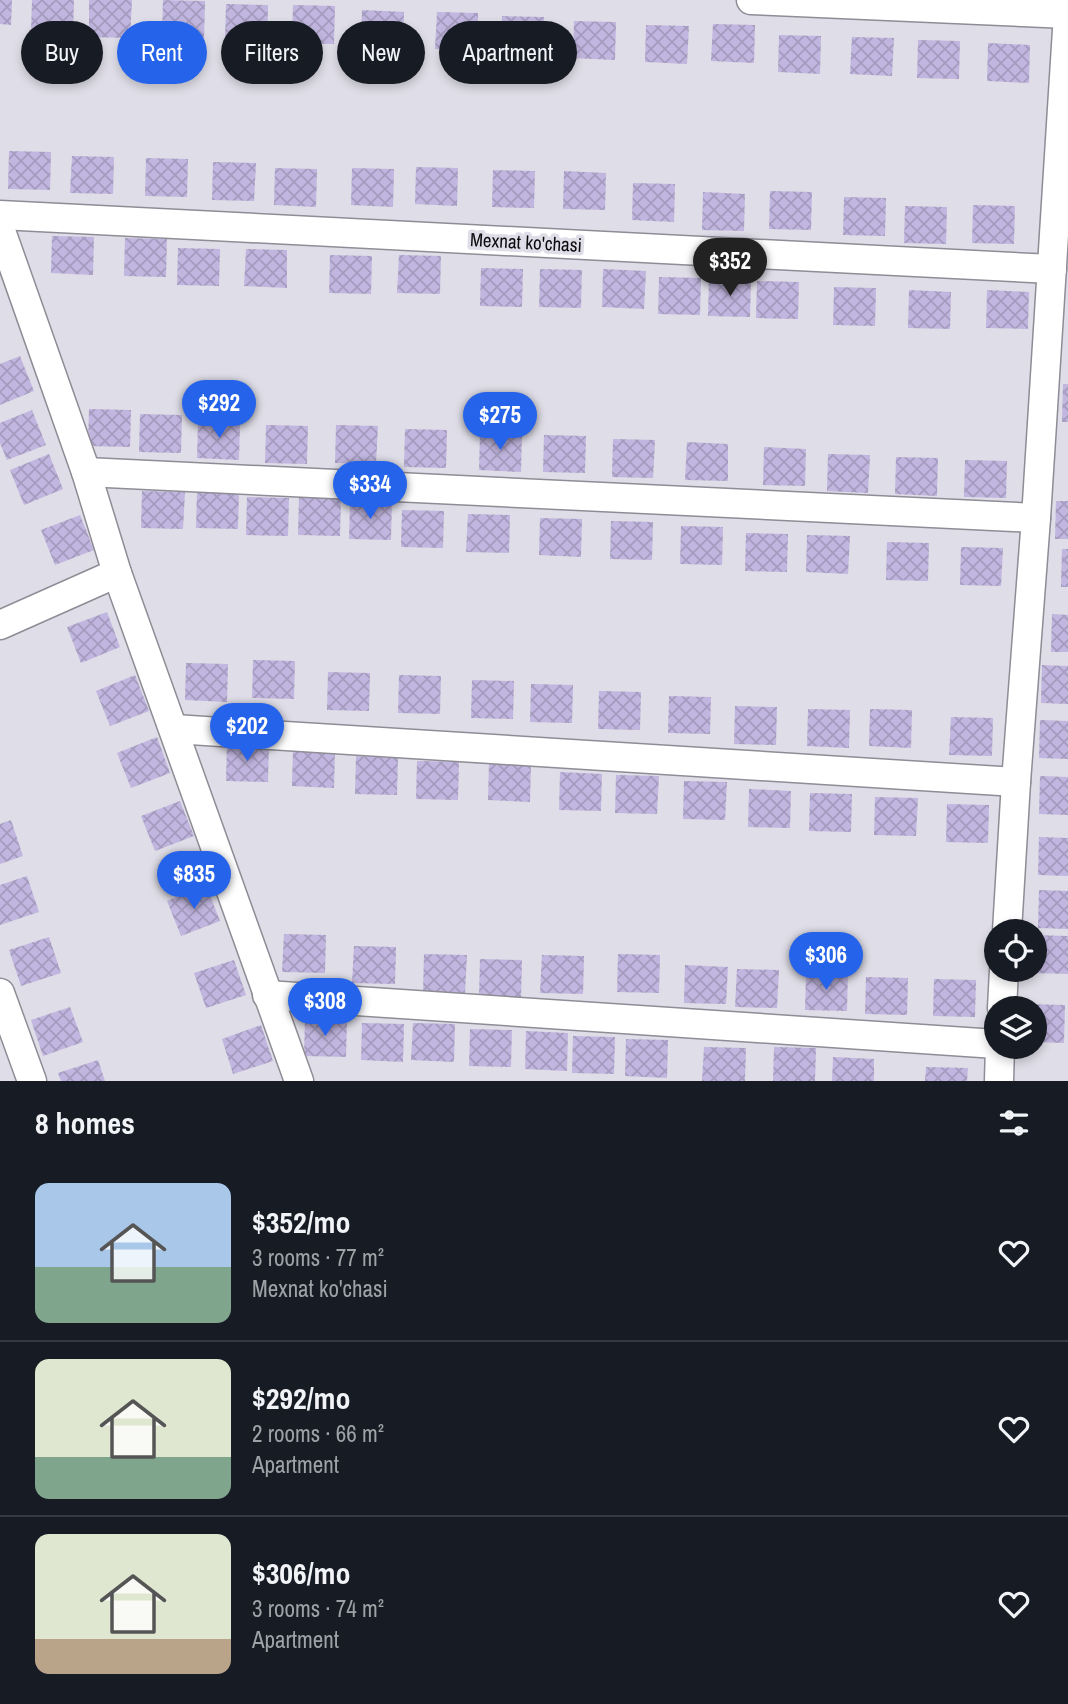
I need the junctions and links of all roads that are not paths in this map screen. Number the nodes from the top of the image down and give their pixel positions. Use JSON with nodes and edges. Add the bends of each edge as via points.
{"nodes":[{"id":1,"x":751,"y":0,"type":"edge"},
{"id":2,"x":1068,"y":14,"type":"edge"},
{"id":3,"x":0,"y":215,"type":"edge"},
{"id":4,"x":0,"y":228,"type":"edge"},
{"id":5,"x":1052,"y":268,"type":"junction"},
{"id":6,"x":86,"y":472,"type":"junction"},
{"id":7,"x":1036,"y":518,"type":"junction"},
{"id":8,"x":117,"y":573,"type":"junction"},
{"id":9,"x":0,"y":625,"type":"edge"},
{"id":10,"x":174,"y":729,"type":"junction"},
{"id":11,"x":1016,"y":782,"type":"junction"},
{"id":12,"x":1008,"y":919,"type":"edge"},
{"id":13,"x":0,"y":993,"type":"edge"},
{"id":14,"x":267,"y":995,"type":"junction"},
{"id":15,"x":984,"y":1044,"type":"edge"},
{"id":16,"x":998,"y":1059,"type":"edge"},
{"id":17,"x":32,"y":1081,"type":"edge"},
{"id":18,"x":299,"y":1081,"type":"edge"},
{"id":19,"x":999,"y":1081,"type":"edge"}],
"edges":[{"from":1,"to":2,"type":"street"},
{"from":2,"to":5,"type":"street"},
{"from":3,"to":5,"type":"street","name":"Mexnat ko'chasi"},
{"from":4,"to":6,"type":"street"},
{"from":5,"to":7,"type":"street"},
{"from":6,"to":7,"type":"street"},
{"from":6,"to":8,"type":"street"},
{"from":7,"to":11,"type":"street"},
{"from":8,"to":9,"type":"street"},
{"from":8,"to":10,"type":"street"},
{"from":10,"to":11,"type":"street"},
{"from":10,"to":14,"type":"street"},
{"from":11,"to":12,"type":"street"},
{"from":13,"to":17,"type":"street"},
{"from":14,"to":15,"type":"street"},
{"from":14,"to":18,"type":"street"},
{"from":16,"to":19,"type":"street"}]}
